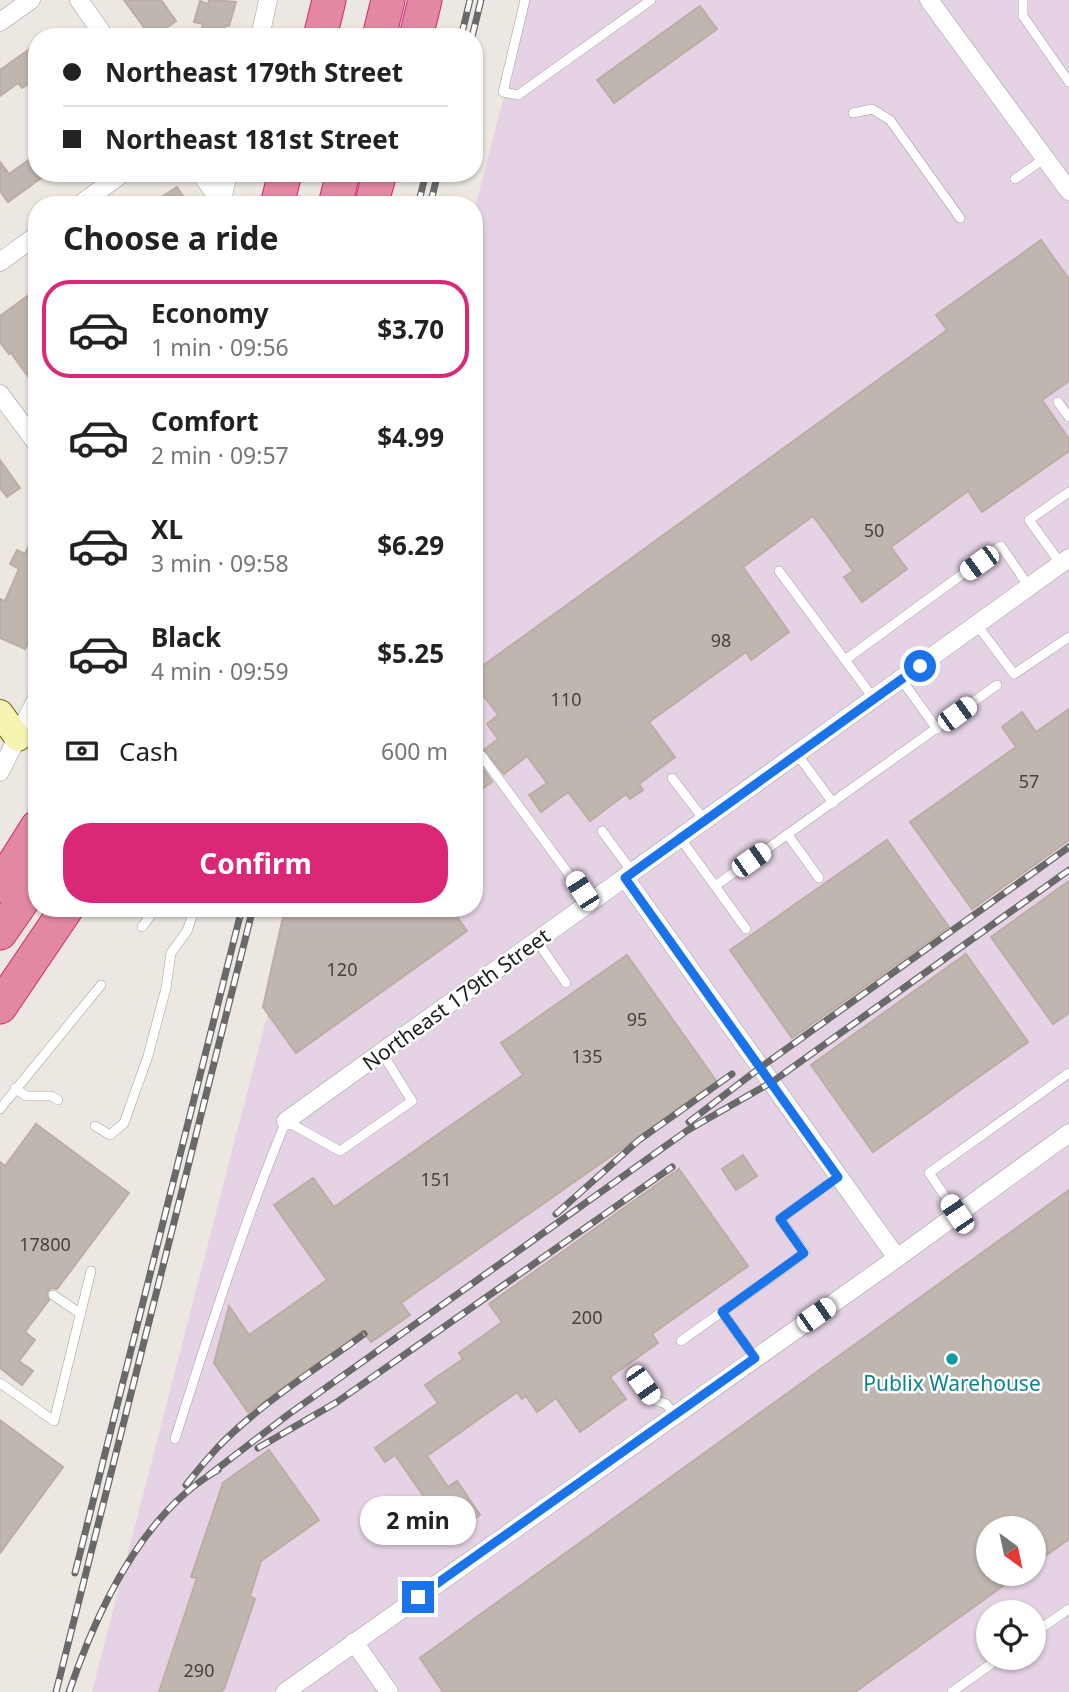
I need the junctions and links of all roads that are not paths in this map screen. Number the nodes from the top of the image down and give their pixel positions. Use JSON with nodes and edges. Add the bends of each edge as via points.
{"nodes":[{"id":1,"x":31,"y":0,"type":"edge"},
{"id":2,"x":79,"y":0,"type":"edge"},
{"id":3,"x":268,"y":0,"type":"edge"},
{"id":4,"x":329,"y":0,"type":"edge"},
{"id":5,"x":365,"y":0,"type":"edge"},
{"id":6,"x":388,"y":0,"type":"edge"},
{"id":7,"x":425,"y":0,"type":"edge"},
{"id":8,"x":525,"y":0,"type":"edge"},
{"id":9,"x":650,"y":0,"type":"edge"},
{"id":10,"x":1023,"y":0,"type":"edge"},
{"id":11,"x":932,"y":1,"type":"edge"},
{"id":12,"x":0,"y":22,"type":"edge"},
{"id":13,"x":99,"y":28,"type":"edge"},
{"id":14,"x":262,"y":28,"type":"edge"},
{"id":15,"x":322,"y":28,"type":"edge"},
{"id":16,"x":358,"y":28,"type":"edge"},
{"id":17,"x":381,"y":28,"type":"edge"},
{"id":18,"x":418,"y":28,"type":"edge"},
{"id":19,"x":1069,"y":82,"type":"edge"},
{"id":20,"x":853,"y":113,"type":"dead end"},
{"id":21,"x":1045,"y":158,"type":"junction"},
{"id":22,"x":1015,"y":179,"type":"dead end"},
{"id":23,"x":111,"y":182,"type":"edge"},
{"id":24,"x":1069,"y":191,"type":"edge"},
{"id":25,"x":91,"y":196,"type":"edge"},
{"id":26,"x":960,"y":218,"type":"dead end"},
{"id":27,"x":28,"y":242,"type":"edge"},
{"id":28,"x":0,"y":262,"type":"edge"},
{"id":29,"x":0,"y":394,"type":"edge"},
{"id":30,"x":1058,"y":402,"type":"dead end"},
{"id":31,"x":1069,"y":417,"type":"edge"},
{"id":32,"x":28,"y":432,"type":"edge"},
{"id":33,"x":1069,"y":492,"type":"edge"},
{"id":34,"x":1065,"y":561,"type":"edge"},
{"id":35,"x":779,"y":571,"type":"dead end"},
{"id":36,"x":1030,"y":587,"type":"junction"},
{"id":37,"x":977,"y":625,"type":"junction"},
{"id":38,"x":1069,"y":637,"type":"edge"},
{"id":39,"x":845,"y":660,"type":"junction"},
{"id":40,"x":901,"y":679,"type":"junction"},
{"id":41,"x":997,"y":685,"type":"dead end"},
{"id":42,"x":874,"y":699,"type":"junction"},
{"id":43,"x":0,"y":713,"type":"edge"},
{"id":44,"x":28,"y":717,"type":"edge"},
{"id":45,"x":937,"y":729,"type":"junction"},
{"id":46,"x":18,"y":738,"type":"junction"},
{"id":47,"x":797,"y":754,"type":"junction"},
{"id":48,"x":483,"y":757,"type":"edge"},
{"id":49,"x":0,"y":772,"type":"edge"},
{"id":50,"x":672,"y":778,"type":"dead end"},
{"id":51,"x":832,"y":803,"type":"junction"},
{"id":52,"x":705,"y":821,"type":"junction"},
{"id":53,"x":602,"y":831,"type":"dead end"},
{"id":54,"x":788,"y":835,"type":"junction"},
{"id":55,"x":680,"y":838,"type":"junction"},
{"id":56,"x":28,"y":841,"type":"edge"},
{"id":57,"x":629,"y":875,"type":"junction"},
{"id":58,"x":819,"y":878,"type":"dead end"},
{"id":59,"x":0,"y":886,"type":"edge"},
{"id":60,"x":715,"y":886,"type":"junction"},
{"id":61,"x":28,"y":893,"type":"edge"},
{"id":62,"x":590,"y":903,"type":"junction"},
{"id":63,"x":36,"y":917,"type":"edge"},
{"id":64,"x":61,"y":917,"type":"edge"},
{"id":65,"x":149,"y":917,"type":"edge"},
{"id":66,"x":192,"y":917,"type":"edge"},
{"id":67,"x":142,"y":927,"type":"dead end"},
{"id":68,"x":746,"y":929,"type":"dead end"},
{"id":69,"x":0,"y":933,"type":"edge"},
{"id":70,"x":537,"y":941,"type":"junction"},
{"id":71,"x":0,"y":971,"type":"edge"},
{"id":72,"x":566,"y":983,"type":"dead end"},
{"id":73,"x":102,"y":985,"type":"dead end"},
{"id":74,"x":0,"y":1007,"type":"edge"},
{"id":75,"x":382,"y":1053,"type":"junction"},
{"id":76,"x":1069,"y":1073,"type":"edge"},
{"id":77,"x":15,"y":1088,"type":"junction"},
{"id":78,"x":58,"y":1100,"type":"dead end"},
{"id":79,"x":0,"y":1109,"type":"edge"},
{"id":80,"x":286,"y":1121,"type":"junction"},
{"id":81,"x":95,"y":1126,"type":"dead end"},
{"id":82,"x":1069,"y":1133,"type":"edge"},
{"id":83,"x":838,"y":1177,"type":"junction"},
{"id":84,"x":957,"y":1214,"type":"junction"},
{"id":85,"x":897,"y":1258,"type":"junction"},
{"id":86,"x":91,"y":1271,"type":"dead end"},
{"id":87,"x":53,"y":1295,"type":"dead end"},
{"id":88,"x":722,"y":1312,"type":"junction"},
{"id":89,"x":81,"y":1314,"type":"junction"},
{"id":90,"x":681,"y":1341,"type":"dead end"},
{"id":91,"x":755,"y":1358,"type":"junction"},
{"id":92,"x":633,"y":1372,"type":"dead end"},
{"id":93,"x":0,"y":1383,"type":"edge"},
{"id":94,"x":675,"y":1415,"type":"junction"},
{"id":95,"x":175,"y":1439,"type":"dead end"},
{"id":96,"x":1069,"y":1609,"type":"edge"},
{"id":97,"x":1046,"y":1625,"type":"edge"},
{"id":98,"x":354,"y":1642,"type":"junction"},
{"id":99,"x":982,"y":1670,"type":"edge"},
{"id":100,"x":285,"y":1692,"type":"edge"},
{"id":101,"x":389,"y":1692,"type":"edge"},
{"id":102,"x":952,"y":1692,"type":"edge"}],
"edges":[{"from":1,"to":12,"type":"street"},
{"from":2,"to":13,"type":"street"},
{"from":3,"to":14,"type":"street"},
{"from":4,"to":15,"type":"highway"},
{"from":5,"to":16,"type":"highway"},
{"from":6,"to":17,"type":"highway"},
{"from":7,"to":18,"type":"highway"},
{"from":8,"to":9,"type":"lane","via":[[503,92],[519,95]]},
{"from":10,"to":19,"type":"lane","via":[[1023,16]]},
{"from":11,"to":21,"type":"street"},
{"from":20,"to":26,"type":"lane","via":[[872,108],[890,120]]},
{"from":21,"to":22,"type":"lane"},
{"from":21,"to":24,"type":"street"},
{"from":23,"to":25,"type":"street"},
{"from":27,"to":28,"type":"street"},
{"from":29,"to":32,"type":"street"},
{"from":30,"to":31,"type":"lane"},
{"from":33,"to":34,"type":"lane","via":[[1029,520]]},
{"from":34,"to":36,"type":"street","name":"Northeast 179th Street"},
{"from":35,"to":39,"type":"lane"},
{"from":36,"to":37,"type":"street","name":"Northeast 179th Street"},
{"from":36,"to":39,"type":"lane","via":[[1001,546]]},
{"from":37,"to":38,"type":"lane","via":[[1014,674]]},
{"from":37,"to":40,"type":"street","name":"Northeast 179th Street"},
{"from":39,"to":42,"type":"lane"},
{"from":40,"to":42,"type":"street","name":"Northeast 179th Street"},
{"from":40,"to":45,"type":"lane"},
{"from":41,"to":45,"type":"lane"},
{"from":42,"to":47,"type":"street","name":"Northeast 179th Street"},
{"from":43,"to":46,"type":"street"},
{"from":44,"to":46,"type":"street"},
{"from":45,"to":51,"type":"lane"},
{"from":46,"to":49,"type":"street"},
{"from":47,"to":51,"type":"lane"},
{"from":47,"to":52,"type":"street","name":"Northeast 179th Street"},
{"from":48,"to":62,"type":"lane"},
{"from":50,"to":52,"type":"lane"},
{"from":51,"to":54,"type":"lane"},
{"from":52,"to":55,"type":"street","name":"Northeast 179th Street"},
{"from":53,"to":57,"type":"lane"},
{"from":54,"to":58,"type":"lane"},
{"from":54,"to":60,"type":"lane"},
{"from":55,"to":57,"type":"street","name":"Northeast 179th Street"},
{"from":55,"to":60,"type":"lane"},
{"from":56,"to":59,"type":"highway"},
{"from":57,"to":62,"type":"street","name":"Northeast 179th Street"},
{"from":57,"to":83,"type":"street"},
{"from":60,"to":68,"type":"lane"},
{"from":61,"to":69,"type":"highway"},
{"from":62,"to":70,"type":"street","name":"Northeast 179th Street"},
{"from":63,"to":71,"type":"highway"},
{"from":64,"to":74,"type":"highway"},
{"from":65,"to":67,"type":"lane"},
{"from":66,"to":81,"type":"lane","via":[[171,953],[148,1056],[124,1123],[110,1135]]},
{"from":70,"to":72,"type":"lane"},
{"from":70,"to":75,"type":"street","name":"Northeast 179th Street"},
{"from":73,"to":77,"type":"lane"},
{"from":75,"to":80,"type":"street","name":"Northeast 179th Street"},
{"from":75,"to":80,"type":"lane","via":[[412,1101],[340,1151]]},
{"from":76,"to":84,"type":"lane","via":[[929,1173]]},
{"from":77,"to":78,"type":"lane","via":[[26,1096]]},
{"from":77,"to":79,"type":"lane"},
{"from":80,"to":95,"type":"lane","via":[[225,1280]]},
{"from":82,"to":84,"type":"street"},
{"from":83,"to":85,"type":"street"},
{"from":83,"to":88,"type":"lane","via":[[780,1219],[804,1253]]},
{"from":84,"to":85,"type":"street"},
{"from":85,"to":91,"type":"street"},
{"from":86,"to":89,"type":"lane"},
{"from":87,"to":89,"type":"lane"},
{"from":88,"to":90,"type":"lane"},
{"from":88,"to":91,"type":"lane"},
{"from":89,"to":93,"type":"lane","via":[[54,1421]]},
{"from":91,"to":94,"type":"street"},
{"from":92,"to":94,"type":"lane","via":[[652,1399],[666,1404]]},
{"from":94,"to":98,"type":"street"},
{"from":96,"to":97,"type":"lane"},
{"from":98,"to":100,"type":"street"},
{"from":98,"to":101,"type":"street"},
{"from":99,"to":102,"type":"lane"}]}
